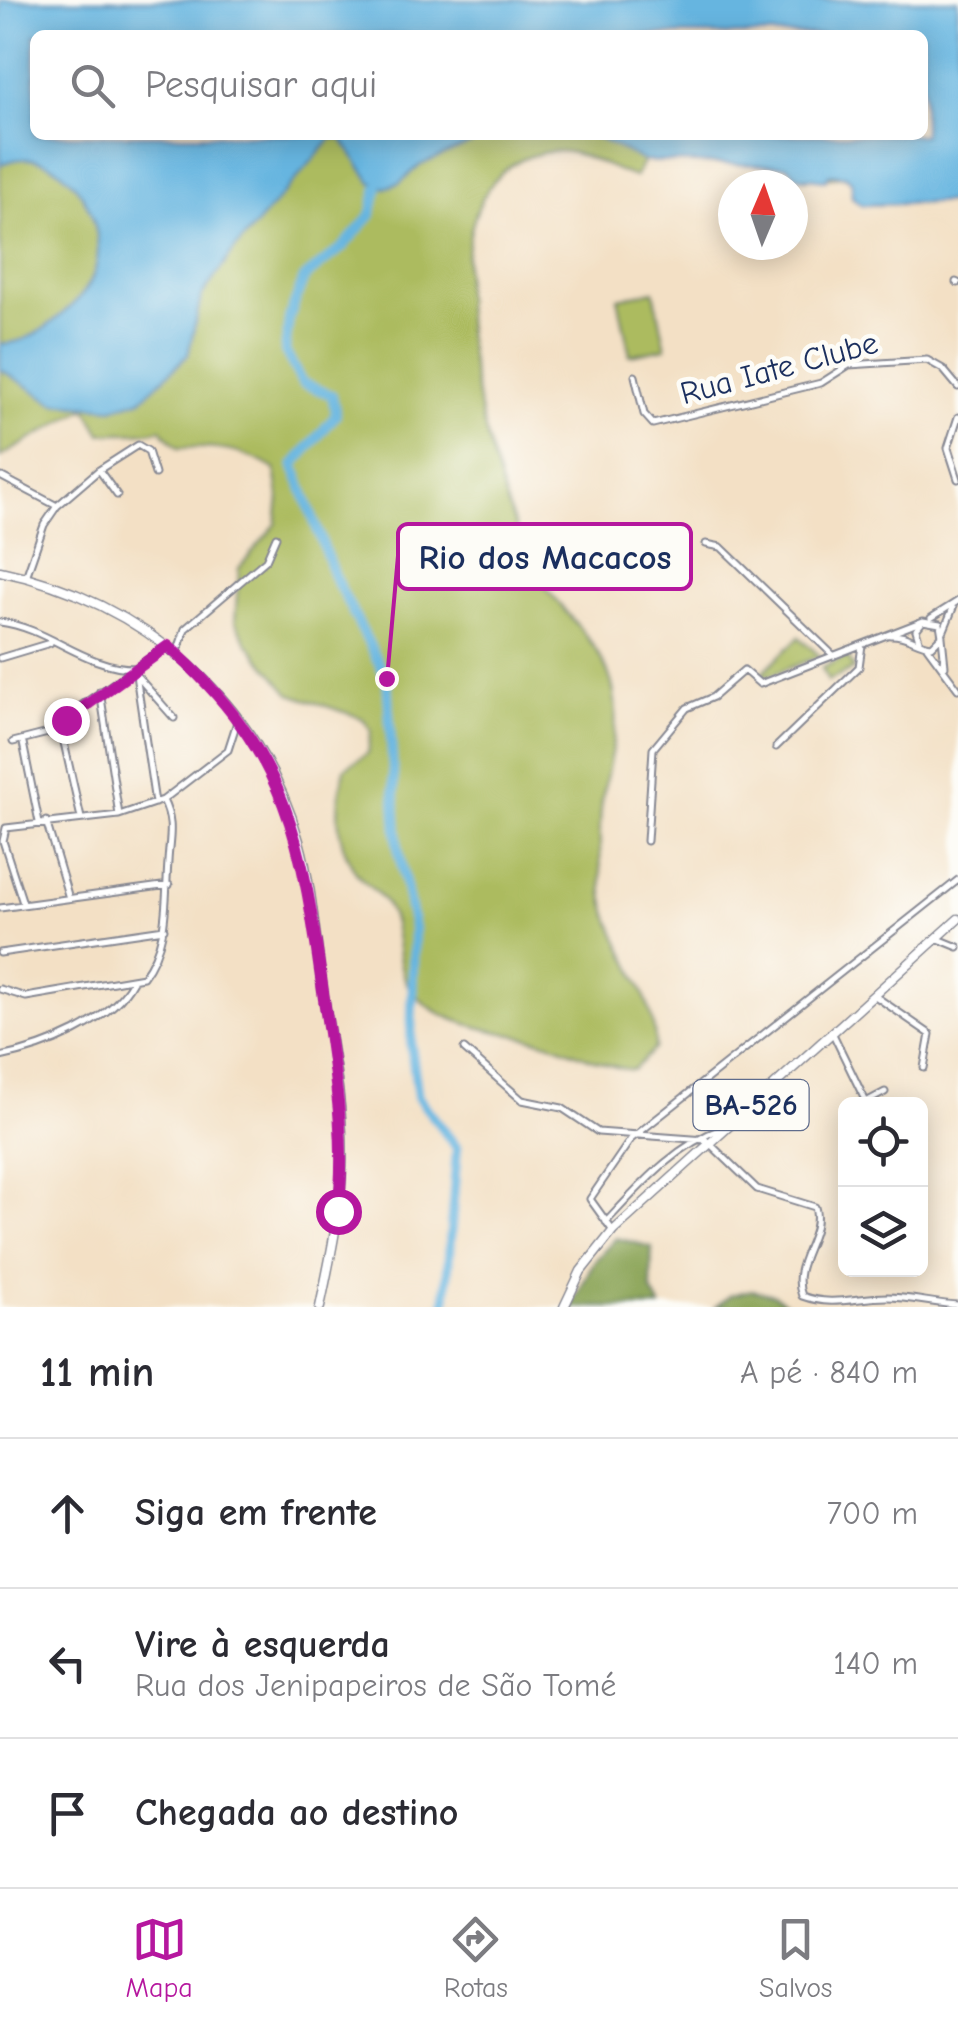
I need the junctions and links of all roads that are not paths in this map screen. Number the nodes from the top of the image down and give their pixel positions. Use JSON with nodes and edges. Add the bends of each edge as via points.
{"nodes":[{"id":1,"x":635,"y":376,"type":"dead end"},
{"id":2,"x":958,"y":387,"type":"edge"},
{"id":3,"x":958,"y":417,"type":"edge"},
{"id":4,"x":99,"y":470,"type":"junction"},
{"id":5,"x":156,"y":474,"type":"dead end"},
{"id":6,"x":2,"y":477,"type":"edge"},
{"id":7,"x":958,"y":479,"type":"edge"},
{"id":8,"x":116,"y":495,"type":"dead end"},
{"id":9,"x":58,"y":506,"type":"junction"},
{"id":10,"x":276,"y":537,"type":"dead end"},
{"id":11,"x":706,"y":544,"type":"dead end"},
{"id":12,"x":0,"y":571,"type":"edge"},
{"id":13,"x":26,"y":576,"type":"junction"},
{"id":14,"x":956,"y":603,"type":"edge"},
{"id":15,"x":924,"y":620,"type":"junction"},
{"id":16,"x":0,"y":622,"type":"edge"},
{"id":17,"x":942,"y":635,"type":"junction"},
{"id":18,"x":887,"y":636,"type":"junction"},
{"id":19,"x":53,"y":642,"type":"junction"},
{"id":20,"x":921,"y":642,"type":"junction"},
{"id":21,"x":862,"y":644,"type":"junction"},
{"id":22,"x":168,"y":646,"type":"junction"},
{"id":23,"x":177,"y":654,"type":"junction"},
{"id":24,"x":834,"y":656,"type":"junction"},
{"id":25,"x":0,"y":658,"type":"edge"},
{"id":26,"x":946,"y":668,"type":"junction"},
{"id":27,"x":135,"y":670,"type":"junction"},
{"id":28,"x":958,"y":689,"type":"edge"},
{"id":29,"x":100,"y":691,"type":"junction"},
{"id":30,"x":174,"y":718,"type":"dead end"},
{"id":31,"x":237,"y":719,"type":"junction"},
{"id":32,"x":60,"y":726,"type":"junction"},
{"id":33,"x":12,"y":742,"type":"dead end"},
{"id":34,"x":23,"y":742,"type":"junction"},
{"id":35,"x":776,"y":747,"type":"dead end"},
{"id":36,"x":164,"y":800,"type":"junction"},
{"id":37,"x":156,"y":803,"type":"junction"},
{"id":38,"x":119,"y":815,"type":"junction"},
{"id":39,"x":82,"y":818,"type":"junction"},
{"id":40,"x":43,"y":822,"type":"junction"},
{"id":41,"x":647,"y":841,"type":"dead end"},
{"id":42,"x":958,"y":880,"type":"edge"},
{"id":43,"x":169,"y":885,"type":"junction"},
{"id":44,"x":68,"y":896,"type":"junction"},
{"id":45,"x":24,"y":903,"type":"junction"},
{"id":46,"x":0,"y":908,"type":"edge"},
{"id":47,"x":958,"y":918,"type":"edge"},
{"id":48,"x":164,"y":929,"type":"junction"},
{"id":49,"x":936,"y":938,"type":"junction"},
{"id":50,"x":958,"y":947,"type":"edge"},
{"id":51,"x":0,"y":953,"type":"edge"},
{"id":52,"x":133,"y":982,"type":"junction"},
{"id":53,"x":0,"y":989,"type":"edge"},
{"id":54,"x":874,"y":995,"type":"junction"},
{"id":55,"x":832,"y":1032,"type":"junction"},
{"id":56,"x":464,"y":1050,"type":"dead end"},
{"id":57,"x":0,"y":1057,"type":"edge"},
{"id":58,"x":924,"y":1068,"type":"dead end"},
{"id":59,"x":886,"y":1092,"type":"dead end"},
{"id":60,"x":729,"y":1126,"type":"junction"},
{"id":61,"x":638,"y":1134,"type":"junction"},
{"id":62,"x":695,"y":1139,"type":"junction"},
{"id":63,"x":710,"y":1142,"type":"junction"},
{"id":64,"x":606,"y":1222,"type":"junction"},
{"id":65,"x":613,"y":1231,"type":"junction"},
{"id":66,"x":958,"y":1305,"type":"edge"},
{"id":67,"x":320,"y":1307,"type":"edge"},
{"id":68,"x":564,"y":1307,"type":"edge"}],
"edges":[{"from":1,"to":2,"type":"street","name":"Rua Iate Clube","via":[[653,424],[821,383],[850,366],[927,360]]},
{"from":3,"to":7,"type":"street","via":[[948,448]]},
{"from":4,"to":5,"type":"street","via":[[138,445],[148,450]]},
{"from":4,"to":8,"type":"street"},
{"from":4,"to":9,"type":"street"},
{"from":6,"to":9,"type":"street"},
{"from":9,"to":13,"type":"street"},
{"from":10,"to":23,"type":"street","via":[[266,560],[185,629]]},
{"from":11,"to":24,"type":"street","via":[[720,547]]},
{"from":12,"to":13,"type":"main road"},
{"from":13,"to":22,"type":"main road","via":[[123,615]]},
{"from":14,"to":15,"type":"street"},
{"from":14,"to":17,"type":"street"},
{"from":15,"to":17,"type":"street","via":[[940,624]]},
{"from":15,"to":18,"type":"street"},
{"from":15,"to":20,"type":"street","via":[[916,630]]},
{"from":16,"to":19,"type":"street"},
{"from":17,"to":20,"type":"street","via":[[937,644]]},
{"from":17,"to":26,"type":"street"},
{"from":18,"to":20,"type":"street"},
{"from":18,"to":21,"type":"street"},
{"from":19,"to":25,"type":"street"},
{"from":19,"to":27,"type":"street","via":[[103,665]]},
{"from":20,"to":26,"type":"street"},
{"from":21,"to":24,"type":"street"},
{"from":21,"to":35,"type":"street","via":[[859,667]]},
{"from":22,"to":23,"type":"main road"},
{"from":22,"to":27,"type":"street"},
{"from":23,"to":31,"type":"main road"},
{"from":24,"to":41,"type":"street","via":[[760,684],[744,670],[713,697],[686,708],[653,749]]},
{"from":26,"to":28,"type":"street"},
{"from":27,"to":29,"type":"street"},
{"from":27,"to":30,"type":"street"},
{"from":27,"to":37,"type":"street"},
{"from":29,"to":32,"type":"street"},
{"from":29,"to":38,"type":"street"},
{"from":31,"to":36,"type":"street","via":[[228,750]]},
{"from":31,"to":67,"type":"main road","via":[[271,770],[299,841],[338,1095],[342,1171]]},
{"from":32,"to":34,"type":"street"},
{"from":32,"to":39,"type":"street"},
{"from":33,"to":34,"type":"street"},
{"from":34,"to":40,"type":"street"},
{"from":36,"to":37,"type":"street"},
{"from":36,"to":43,"type":"street","via":[[172,824]]},
{"from":37,"to":38,"type":"street"},
{"from":38,"to":39,"type":"street"},
{"from":39,"to":40,"type":"street"},
{"from":40,"to":44,"type":"street"},
{"from":40,"to":45,"type":"street","via":[[4,832]]},
{"from":42,"to":61,"type":"street"},
{"from":43,"to":44,"type":"street"},
{"from":43,"to":48,"type":"street"},
{"from":44,"to":45,"type":"street"},
{"from":45,"to":46,"type":"street"},
{"from":47,"to":49,"type":"main road","number":"BA-526"},
{"from":48,"to":51,"type":"street"},
{"from":48,"to":52,"type":"street","via":[[148,972]]},
{"from":49,"to":50,"type":"street"},
{"from":49,"to":54,"type":"main road","number":"BA-526"},
{"from":52,"to":53,"type":"street","via":[[26,998]]},
{"from":52,"to":57,"type":"street","via":[[99,1019]]},
{"from":54,"to":55,"type":"main road","number":"BA-526"},
{"from":54,"to":58,"type":"street","via":[[930,1034]]},
{"from":55,"to":59,"type":"street","via":[[866,1102]]},
{"from":55,"to":60,"type":"main road","number":"BA-526"},
{"from":56,"to":61,"type":"street","via":[[522,1100],[562,1108],[602,1134]]},
{"from":60,"to":62,"type":"street"},
{"from":60,"to":63,"type":"main road","number":"BA-526"},
{"from":61,"to":62,"type":"street"},
{"from":61,"to":64,"type":"street","via":[[590,1199]]},
{"from":62,"to":63,"type":"street"},
{"from":62,"to":64,"type":"street"},
{"from":63,"to":65,"type":"main road","number":"BA-526"},
{"from":63,"to":66,"type":"street","via":[[757,1189],[817,1210],[798,1274],[805,1298],[833,1306],[887,1297]]},
{"from":64,"to":65,"type":"street"},
{"from":65,"to":68,"type":"main road","number":"BA-526","via":[[581,1271]]}]}
